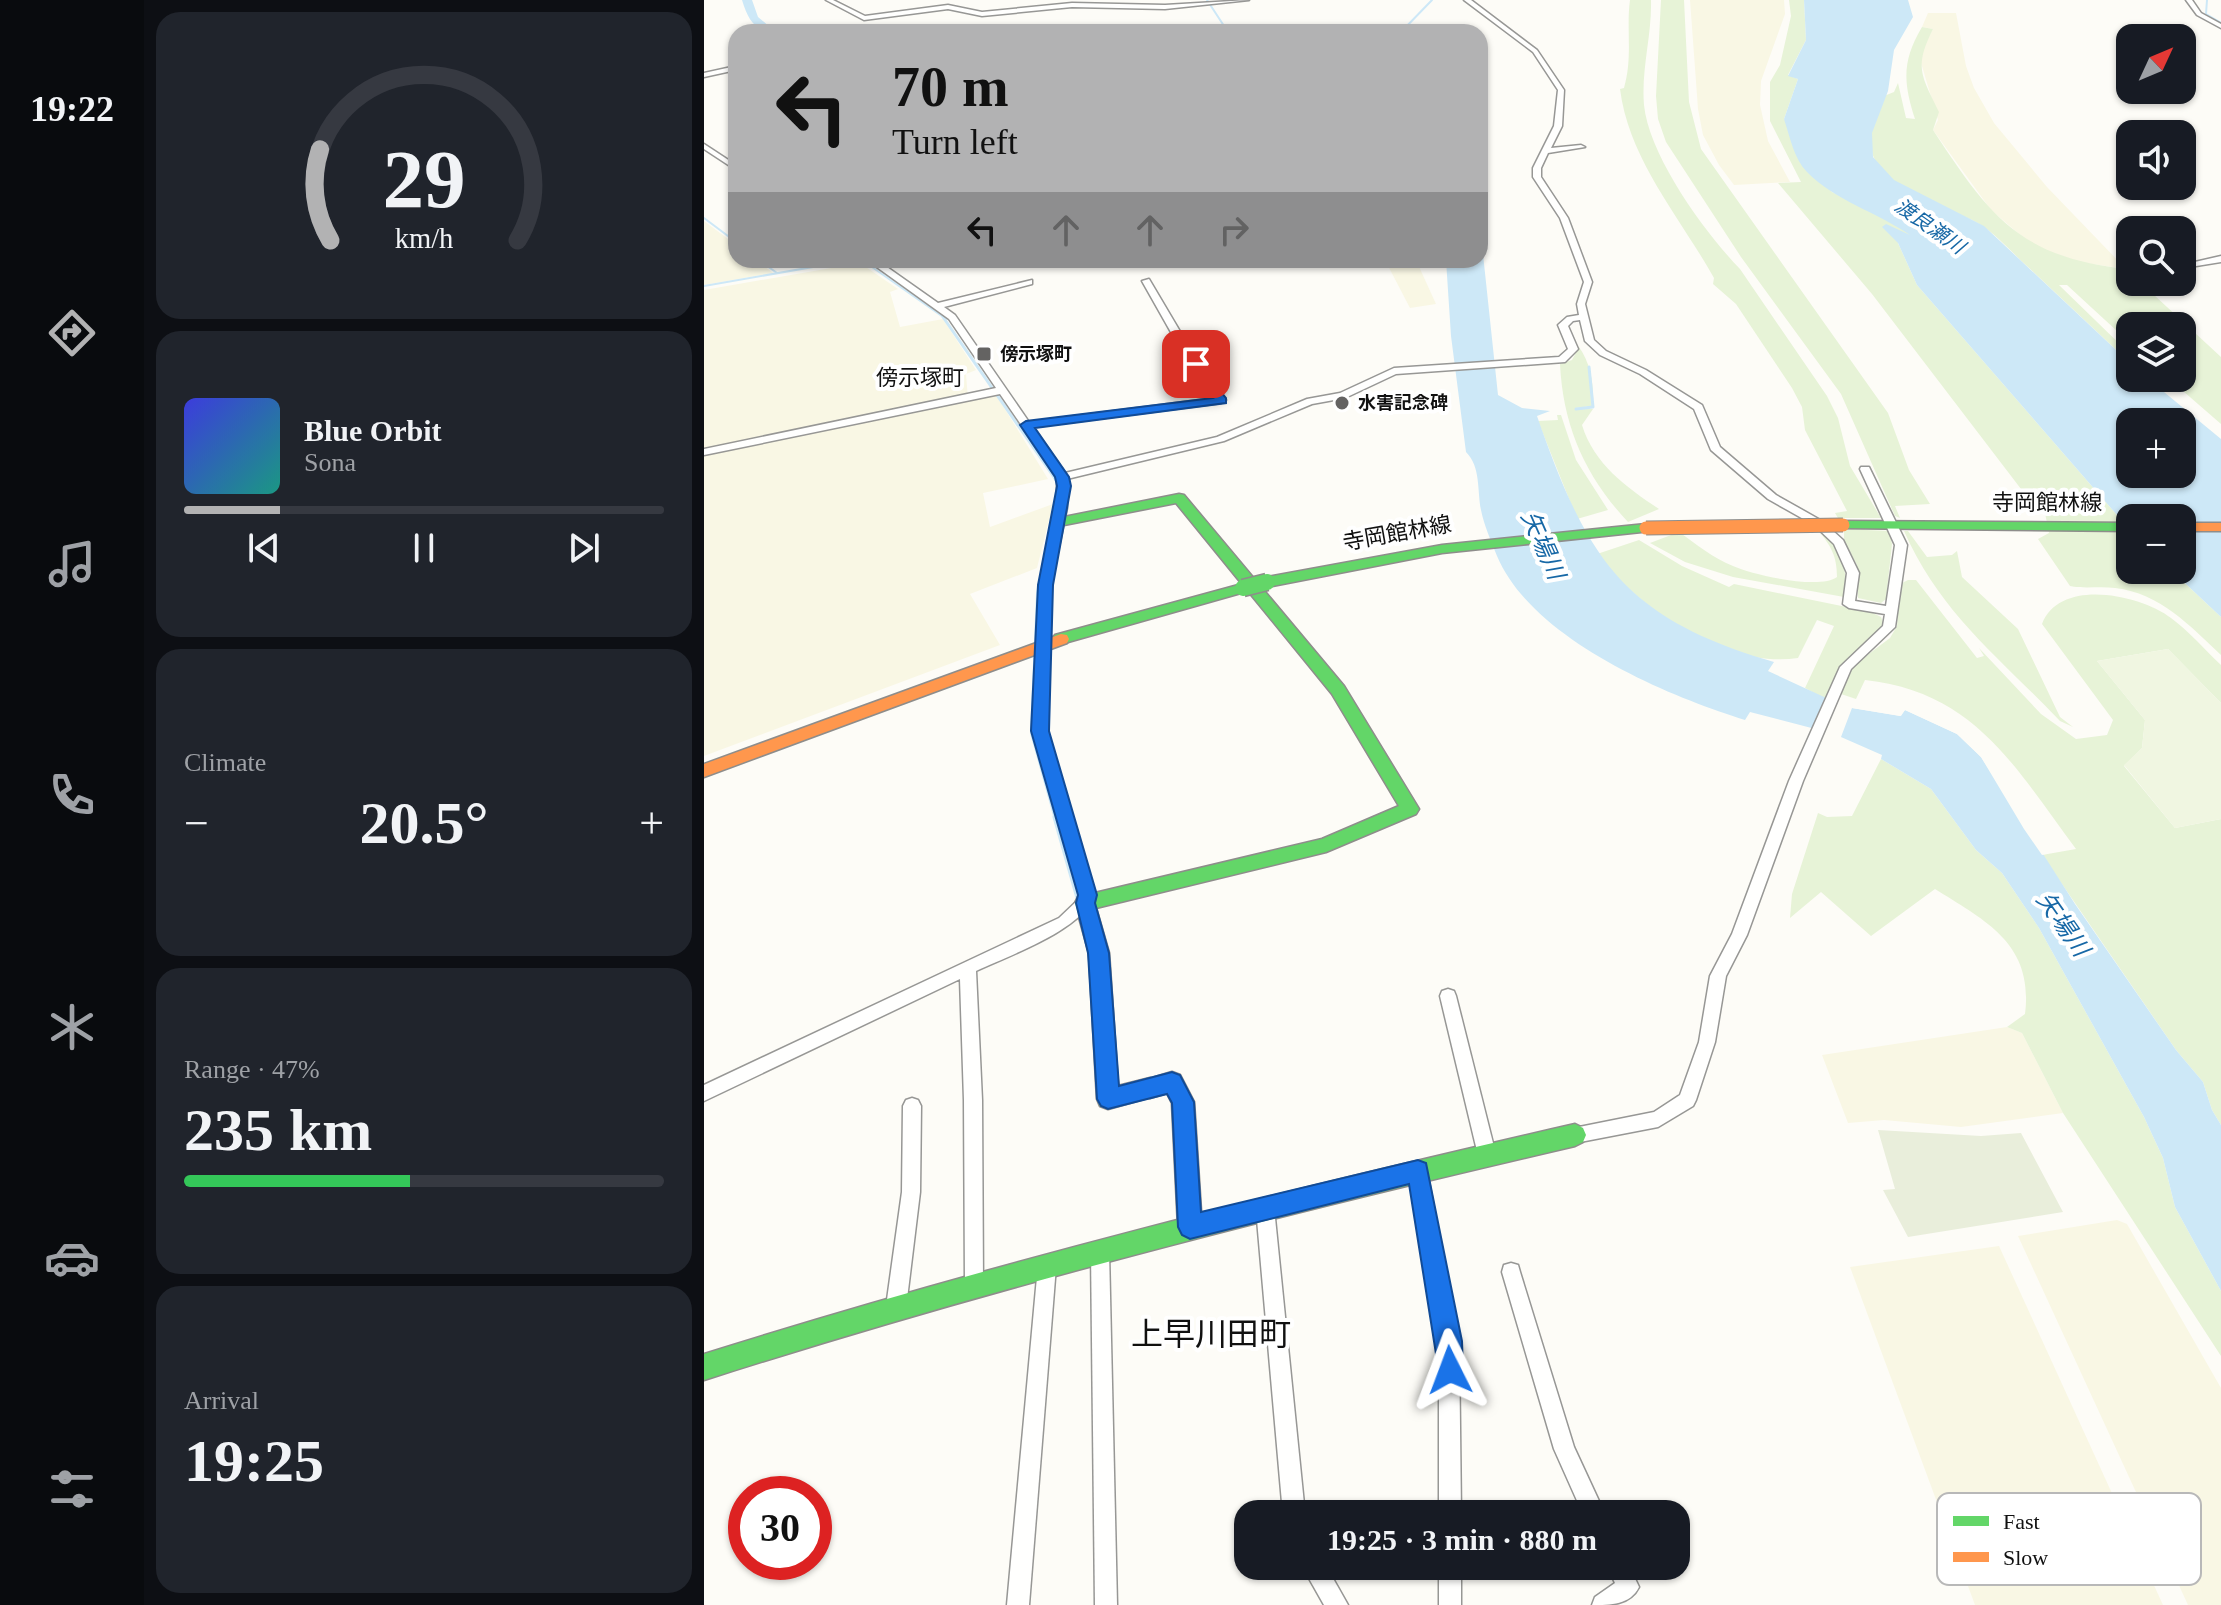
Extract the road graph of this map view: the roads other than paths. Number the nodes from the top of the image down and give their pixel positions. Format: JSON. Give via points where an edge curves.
{"nodes":[{"id":1,"x":829,"y":0,"type":"edge"},
{"id":2,"x":1246,"y":0,"type":"edge"},
{"id":3,"x":1467,"y":0,"type":"edge"},
{"id":4,"x":2189,"y":0,"type":"edge"},
{"id":5,"x":952,"y":3,"type":"edge"},
{"id":6,"x":2221,"y":26,"type":"edge"},
{"id":7,"x":728,"y":70,"type":"edge"},
{"id":8,"x":704,"y":75,"type":"edge"},
{"id":9,"x":1553,"y":138,"type":"junction"},
{"id":10,"x":704,"y":146,"type":"edge"},
{"id":11,"x":1545,"y":151,"type":"junction"},
{"id":12,"x":728,"y":162,"type":"edge"},
{"id":13,"x":2221,"y":259,"type":"edge"},
{"id":14,"x":2196,"y":263,"type":"edge"},
{"id":15,"x":883,"y":268,"type":"edge"},
{"id":16,"x":1146,"y":281,"type":"dead end"},
{"id":17,"x":1029,"y":282,"type":"dead end"},
{"id":18,"x":938,"y":306,"type":"junction"},
{"id":19,"x":1583,"y":317,"type":"junction"},
{"id":20,"x":1003,"y":390,"type":"junction"},
{"id":21,"x":1026,"y":425,"type":"junction"},
{"id":22,"x":704,"y":452,"type":"edge"},
{"id":23,"x":1865,"y":469,"type":"dead end"},
{"id":24,"x":1062,"y":477,"type":"junction"},
{"id":25,"x":1059,"y":522,"type":"junction"},
{"id":26,"x":1896,"y":525,"type":"junction"},
{"id":27,"x":2116,"y":527,"type":"edge"},
{"id":28,"x":2196,"y":527,"type":"edge"},
{"id":29,"x":2221,"y":527,"type":"edge"},
{"id":30,"x":1890,"y":611,"type":"junction"},
{"id":31,"x":1043,"y":644,"type":"junction"},
{"id":32,"x":704,"y":771,"type":"edge"},
{"id":33,"x":1085,"y":903,"type":"junction"},
{"id":34,"x":968,"y":968,"type":"junction"},
{"id":35,"x":1448,"y":996,"type":"dead end"},
{"id":36,"x":704,"y":1093,"type":"edge"},
{"id":37,"x":912,"y":1106,"type":"dead end"},
{"id":38,"x":1575,"y":1135,"type":"joint"},
{"id":39,"x":1487,"y":1155,"type":"junction"},
{"id":40,"x":1418,"y":1171,"type":"junction"},
{"id":41,"x":1265,"y":1208,"type":"junction"},
{"id":42,"x":1190,"y":1227,"type":"junction"},
{"id":43,"x":1100,"y":1251,"type":"junction"},
{"id":44,"x":1047,"y":1266,"type":"junction"},
{"id":45,"x":1511,"y":1272,"type":"dead end"},
{"id":46,"x":974,"y":1286,"type":"junction"},
{"id":47,"x":896,"y":1307,"type":"junction"},
{"id":48,"x":704,"y":1367,"type":"edge"},
{"id":49,"x":1293,"y":1500,"type":"edge"},
{"id":50,"x":1450,"y":1500,"type":"edge"},
{"id":51,"x":1588,"y":1500,"type":"edge"},
{"id":52,"x":1322,"y":1580,"type":"edge"},
{"id":53,"x":1448,"y":1580,"type":"edge"},
{"id":54,"x":1625,"y":1580,"type":"edge"},
{"id":55,"x":1445,"y":1601,"type":"edge"},
{"id":56,"x":1018,"y":1605,"type":"edge"},
{"id":57,"x":1106,"y":1605,"type":"edge"},
{"id":58,"x":1337,"y":1605,"type":"edge"},
{"id":59,"x":1603,"y":1605,"type":"edge"}],
"edges":[{"from":1,"to":5,"type":"street","via":[[864,18]]},
{"from":2,"to":5,"type":"street","via":[[1165,7],[1072,5],[982,14]]},
{"from":3,"to":9,"type":"street","via":[[1530,46],[1557,83],[1562,96]]},
{"from":4,"to":6,"type":"street","via":[[2199,14]]},
{"from":7,"to":8,"type":"street"},
{"from":9,"to":11,"type":"street"},
{"from":9,"to":11,"type":"street","via":[[1581,147]]},
{"from":10,"to":12,"type":"street"},
{"from":11,"to":19,"type":"street","via":[[1537,177],[1564,218],[1588,282]]},
{"from":13,"to":14,"type":"street"},
{"from":15,"to":18,"type":"street"},
{"from":16,"to":21,"type":"street","via":[[1221,400]]},
{"from":17,"to":18,"type":"street"},
{"from":18,"to":20,"type":"street","via":[[952,317]]},
{"from":19,"to":24,"type":"street","via":[[1563,325],[1572,353],[1548,363],[1400,370],[1220,439]]},
{"from":19,"to":30,"type":"street","via":[[1598,350],[1698,407],[1715,448],[1772,497],[1818,523],[1839,542],[1853,573],[1849,604]]},
{"from":20,"to":21,"type":"street"},
{"from":20,"to":22,"type":"street"},
{"from":21,"to":24,"type":"street"},
{"from":23,"to":26,"type":"street"},
{"from":24,"to":25,"type":"street"},
{"from":25,"to":31,"type":"street","via":[[1045,585]]},
{"from":25,"to":33,"type":"street","via":[[1179,498],[1338,690],[1410,809],[1326,845]]},
{"from":26,"to":27,"type":"street","name":"寺岡館林線"},
{"from":26,"to":30,"type":"street","via":[[1900,564]]},
{"from":26,"to":31,"type":"street","name":"寺岡館林線","bridge":true,"via":[[1646,528],[1442,549],[1267,582]]},
{"from":28,"to":29,"type":"street"},
{"from":30,"to":38,"type":"street","via":[[1889,627],[1846,667],[1796,781],[1739,935],[1718,976],[1707,1042],[1687,1100],[1658,1119]]},
{"from":31,"to":32,"type":"street","name":"寺岡館林線"},
{"from":31,"to":33,"type":"street","via":[[1040,731],[1088,895]]},
{"from":33,"to":34,"type":"street","via":[[1064,922]]},
{"from":33,"to":42,"type":"street","via":[[1099,953],[1108,1099],[1172,1082],[1183,1102]]},
{"from":34,"to":36,"type":"street"},
{"from":34,"to":46,"type":"street"},
{"from":35,"to":39,"type":"street"},
{"from":37,"to":47,"type":"street","via":[[911,1192]]},
{"from":38,"to":39,"type":"street"},
{"from":39,"to":40,"type":"street"},
{"from":40,"to":41,"type":"street"},
{"from":40,"to":50,"type":"street","via":[[1449,1341]]},
{"from":41,"to":42,"type":"street"},
{"from":41,"to":49,"type":"street"},
{"from":42,"to":43,"type":"street"},
{"from":43,"to":44,"type":"street"},
{"from":43,"to":57,"type":"street"},
{"from":44,"to":46,"type":"street"},
{"from":44,"to":56,"type":"street"},
{"from":45,"to":51,"type":"street","via":[[1564,1449]]},
{"from":46,"to":47,"type":"street"},
{"from":47,"to":48,"type":"street"},
{"from":52,"to":58,"type":"street"},
{"from":53,"to":55,"type":"street"},
{"from":54,"to":59,"type":"street","via":[[1628,1587]]}]}
